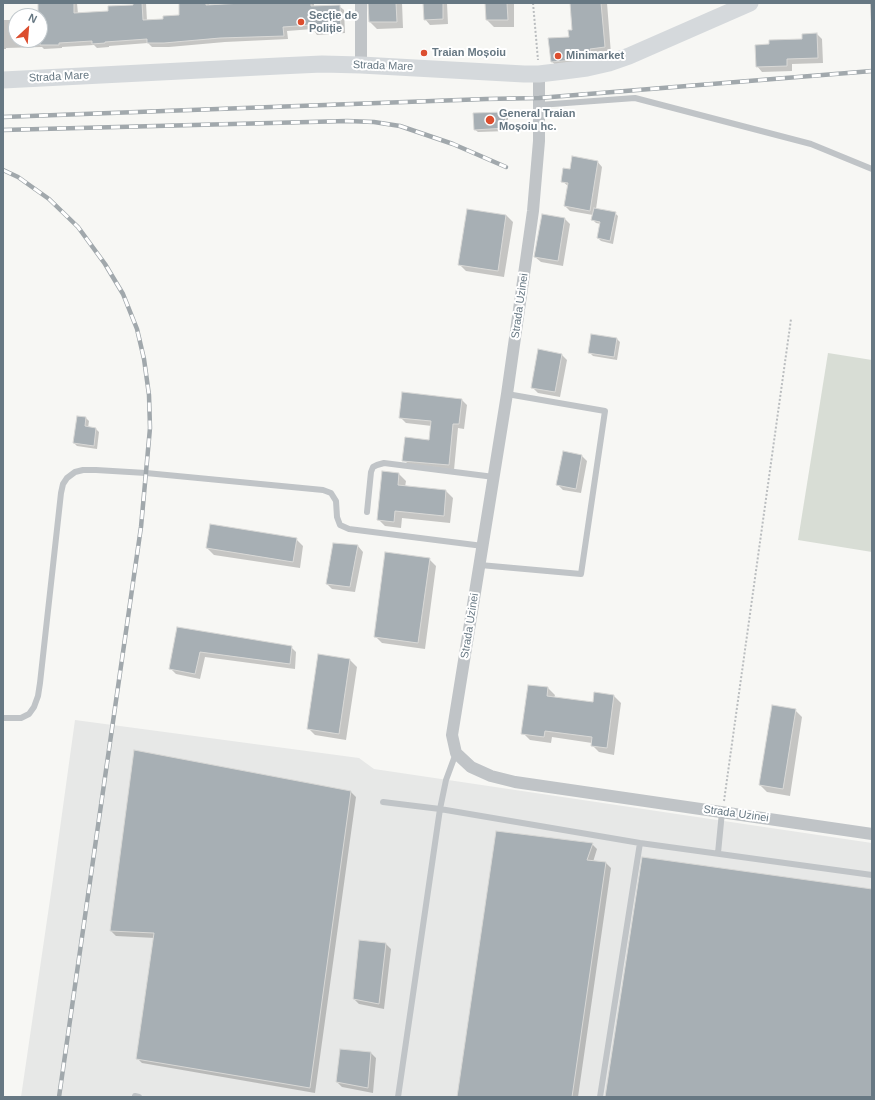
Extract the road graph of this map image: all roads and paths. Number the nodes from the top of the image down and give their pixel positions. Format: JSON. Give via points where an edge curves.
{"nodes":[{"id":1,"x":361,"y":3,"type":"edge"},
{"id":2,"x":533,"y":3,"type":"edge"},
{"id":3,"x":750,"y":3,"type":"edge"},
{"id":4,"x":361,"y":65,"type":"junction"},
{"id":5,"x":538,"y":74,"type":"junction"},
{"id":6,"x":3,"y":80,"type":"edge"},
{"id":7,"x":539,"y":105,"type":"junction"},
{"id":8,"x":872,"y":169,"type":"edge"},
{"id":9,"x":791,"y":319,"type":"dead end"},
{"id":10,"x":507,"y":394,"type":"junction"},
{"id":11,"x":494,"y":477,"type":"junction"},
{"id":12,"x":367,"y":512,"type":"dead end"},
{"id":13,"x":483,"y":546,"type":"junction"},
{"id":14,"x":480,"y":565,"type":"junction"},
{"id":15,"x":3,"y":718,"type":"edge"},
{"id":16,"x":456,"y":754,"type":"junction"},
{"id":17,"x":383,"y":802,"type":"dead end"},
{"id":18,"x":440,"y":809,"type":"junction"},
{"id":19,"x":722,"y":812,"type":"junction"},
{"id":20,"x":872,"y":834,"type":"edge"},
{"id":21,"x":640,"y":843,"type":"junction"},
{"id":22,"x":718,"y":853,"type":"junction"},
{"id":23,"x":872,"y":875,"type":"edge"},
{"id":24,"x":135,"y":1096,"type":"edge"},
{"id":25,"x":138,"y":1097,"type":"edge"},
{"id":26,"x":398,"y":1097,"type":"edge"},
{"id":27,"x":600,"y":1097,"type":"edge"}],
"edges":[{"from":1,"to":4,"type":"street"},
{"from":2,"to":5,"type":"path"},
{"from":3,"to":5,"type":"main road","name":"Strada Mare","via":[[609,63]]},
{"from":4,"to":5,"type":"main road","name":"Strada Mare"},
{"from":4,"to":6,"type":"main road","name":"Strada Mare","via":[[322,64]]},
{"from":5,"to":7,"type":"street","name":"Strada Uzinei"},
{"from":7,"to":8,"type":"lane","via":[[635,98],[811,144]]},
{"from":7,"to":10,"type":"street","name":"Strada Uzinei","via":[[539,141],[533,212]]},
{"from":9,"to":19,"type":"path"},
{"from":10,"to":11,"type":"street","name":"Strada Uzinei"},
{"from":10,"to":14,"type":"lane","via":[[605,411],[581,574]]},
{"from":11,"to":12,"type":"lane","via":[[384,463],[373,467],[371,472]]},
{"from":11,"to":13,"type":"street","name":"Strada Uzinei"},
{"from":13,"to":14,"type":"street","name":"Strada Uzinei"},
{"from":13,"to":15,"type":"lane","via":[[349,529],[340,525],[336,501],[331,493],[323,490],[146,472],[75,472],[67,478],[61,493],[38,696],[29,714],[21,718]]},
{"from":14,"to":16,"type":"street","name":"Strada Uzinei","via":[[452,735]]},
{"from":16,"to":18,"type":"lane","via":[[446,780]]},
{"from":16,"to":19,"type":"street","name":"Strada Uzinei","via":[[471,767],[491,776],[515,782]]},
{"from":17,"to":18,"type":"lane"},
{"from":18,"to":21,"type":"lane"},
{"from":18,"to":26,"type":"lane"},
{"from":19,"to":20,"type":"street","name":"Strada Uzinei"},
{"from":19,"to":22,"type":"lane"},
{"from":21,"to":22,"type":"lane"},
{"from":21,"to":27,"type":"lane"},
{"from":22,"to":23,"type":"lane"},
{"from":24,"to":25,"type":"lane"}]}
